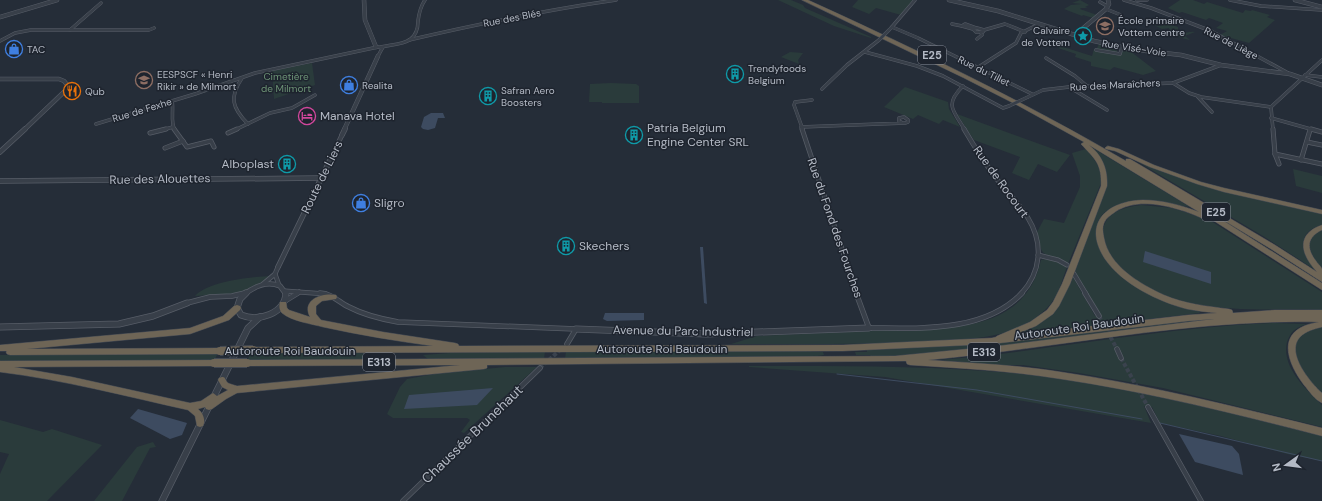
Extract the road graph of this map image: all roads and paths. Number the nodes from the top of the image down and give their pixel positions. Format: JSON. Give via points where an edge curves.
{"nodes":[{"id":1,"x":56,"y":0,"type":"edge"},
{"id":2,"x":364,"y":0,"type":"edge"},
{"id":3,"x":425,"y":0,"type":"edge"},
{"id":4,"x":616,"y":0,"type":"edge"},
{"id":5,"x":804,"y":0,"type":"edge"},
{"id":6,"x":812,"y":0,"type":"edge"},
{"id":7,"x":915,"y":0,"type":"edge"},
{"id":8,"x":949,"y":0,"type":"edge"},
{"id":9,"x":1108,"y":0,"type":"edge"},
{"id":10,"x":1124,"y":0,"type":"edge"},
{"id":11,"x":1137,"y":0,"type":"edge"},
{"id":12,"x":1147,"y":0,"type":"edge"},
{"id":13,"x":1230,"y":0,"type":"edge"},
{"id":14,"x":1294,"y":0,"type":"edge"},
{"id":15,"x":1100,"y":2,"type":"dead end"},
{"id":16,"x":101,"y":4,"type":"dead end"},
{"id":17,"x":1106,"y":9,"type":"junction"},
{"id":18,"x":1322,"y":9,"type":"edge"},
{"id":19,"x":1121,"y":15,"type":"dead end"},
{"id":20,"x":0,"y":17,"type":"edge"},
{"id":21,"x":952,"y":24,"type":"dead end"},
{"id":22,"x":1039,"y":24,"type":"junction"},
{"id":23,"x":154,"y":28,"type":"dead end"},
{"id":24,"x":891,"y":28,"type":"junction"},
{"id":25,"x":975,"y":29,"type":"junction"},
{"id":26,"x":70,"y":30,"type":"junction"},
{"id":27,"x":984,"y":30,"type":"junction"},
{"id":28,"x":1024,"y":32,"type":"junction"},
{"id":29,"x":981,"y":33,"type":"junction"},
{"id":30,"x":1075,"y":35,"type":"junction"},
{"id":31,"x":977,"y":39,"type":"dead end"},
{"id":32,"x":409,"y":40,"type":"junction"},
{"id":33,"x":0,"y":41,"type":"edge"},
{"id":34,"x":1122,"y":47,"type":"junction"},
{"id":35,"x":377,"y":50,"type":"junction"},
{"id":36,"x":1096,"y":50,"type":"dead end"},
{"id":37,"x":865,"y":52,"type":"junction"},
{"id":38,"x":378,"y":56,"type":"joint"},
{"id":39,"x":1046,"y":58,"type":"dead end"},
{"id":40,"x":1322,"y":60,"type":"edge"},
{"id":41,"x":1221,"y":65,"type":"junction"},
{"id":42,"x":977,"y":68,"type":"junction"},
{"id":43,"x":1290,"y":74,"type":"junction"},
{"id":44,"x":1304,"y":76,"type":"junction"},
{"id":45,"x":243,"y":77,"type":"junction"},
{"id":46,"x":1322,"y":77,"type":"edge"},
{"id":47,"x":0,"y":79,"type":"edge"},
{"id":48,"x":1173,"y":83,"type":"junction"},
{"id":49,"x":1322,"y":85,"type":"edge"},
{"id":50,"x":963,"y":86,"type":"junction"},
{"id":51,"x":1087,"y":86,"type":"junction"},
{"id":52,"x":1069,"y":87,"type":"junction"},
{"id":53,"x":822,"y":89,"type":"dead end"},
{"id":54,"x":1032,"y":94,"type":"junction"},
{"id":55,"x":315,"y":95,"type":"dead end"},
{"id":56,"x":1198,"y":97,"type":"junction"},
{"id":57,"x":812,"y":100,"type":"dead end"},
{"id":58,"x":172,"y":101,"type":"junction"},
{"id":59,"x":1271,"y":107,"type":"junction"},
{"id":60,"x":1108,"y":110,"type":"dead end"},
{"id":61,"x":1212,"y":112,"type":"dead end"},
{"id":62,"x":1271,"y":118,"type":"junction"},
{"id":63,"x":903,"y":123,"type":"dead end"},
{"id":64,"x":96,"y":124,"type":"dead end"},
{"id":65,"x":248,"y":124,"type":"junction"},
{"id":66,"x":172,"y":126,"type":"junction"},
{"id":67,"x":801,"y":127,"type":"junction"},
{"id":68,"x":1310,"y":130,"type":"junction"},
{"id":69,"x":1322,"y":132,"type":"edge"},
{"id":70,"x":150,"y":133,"type":"dead end"},
{"id":71,"x":228,"y":133,"type":"dead end"},
{"id":72,"x":1072,"y":133,"type":"junction"},
{"id":73,"x":342,"y":135,"type":"joint"},
{"id":74,"x":184,"y":141,"type":"junction"},
{"id":75,"x":1307,"y":142,"type":"junction"},
{"id":76,"x":1322,"y":145,"type":"edge"},
{"id":77,"x":214,"y":147,"type":"dead end"},
{"id":78,"x":165,"y":148,"type":"dead end"},
{"id":79,"x":1108,"y":148,"type":"junction"},
{"id":80,"x":0,"y":152,"type":"edge"},
{"id":81,"x":1275,"y":154,"type":"junction"},
{"id":82,"x":331,"y":158,"type":"joint"},
{"id":83,"x":1302,"y":160,"type":"junction"},
{"id":84,"x":1279,"y":164,"type":"dead end"},
{"id":85,"x":1322,"y":164,"type":"edge"},
{"id":86,"x":321,"y":178,"type":"junction"},
{"id":87,"x":0,"y":181,"type":"edge"},
{"id":88,"x":1322,"y":212,"type":"edge"},
{"id":89,"x":1322,"y":227,"type":"edge"},
{"id":90,"x":1235,"y":231,"type":"junction"},
{"id":91,"x":1038,"y":255,"type":"junction"},
{"id":92,"x":1067,"y":265,"type":"dead end"},
{"id":93,"x":278,"y":267,"type":"joint"},
{"id":94,"x":1322,"y":273,"type":"edge"},
{"id":95,"x":274,"y":274,"type":"junction"},
{"id":96,"x":1074,"y":274,"type":"dead end"},
{"id":97,"x":1322,"y":279,"type":"edge"},
{"id":98,"x":263,"y":284,"type":"junction"},
{"id":99,"x":279,"y":285,"type":"junction"},
{"id":100,"x":1322,"y":287,"type":"edge"},
{"id":101,"x":285,"y":291,"type":"junction"},
{"id":102,"x":300,"y":292,"type":"junction"},
{"id":103,"x":246,"y":293,"type":"junction"},
{"id":104,"x":230,"y":296,"type":"junction"},
{"id":105,"x":333,"y":297,"type":"junction"},
{"id":106,"x":284,"y":302,"type":"junction"},
{"id":107,"x":187,"y":303,"type":"joint"},
{"id":108,"x":238,"y":305,"type":"junction"},
{"id":109,"x":1245,"y":314,"type":"junction"},
{"id":110,"x":1322,"y":314,"type":"edge"},
{"id":111,"x":1099,"y":316,"type":"tunnel mouth"},
{"id":112,"x":244,"y":317,"type":"junction"},
{"id":113,"x":260,"y":317,"type":"junction"},
{"id":114,"x":1322,"y":320,"type":"edge"},
{"id":115,"x":320,"y":323,"type":"junction"},
{"id":116,"x":1322,"y":324,"type":"edge"},
{"id":117,"x":0,"y":328,"type":"edge"},
{"id":118,"x":248,"y":328,"type":"junction"},
{"id":119,"x":869,"y":328,"type":"junction"},
{"id":120,"x":576,"y":329,"type":"junction"},
{"id":121,"x":992,"y":341,"type":"junction"},
{"id":122,"x":567,"y":344,"type":"dead end"},
{"id":123,"x":0,"y":348,"type":"edge"},
{"id":124,"x":1117,"y":349,"type":"tunnel mouth"},
{"id":125,"x":471,"y":350,"type":"junction"},
{"id":126,"x":0,"y":352,"type":"edge"},
{"id":127,"x":1121,"y":358,"type":"tunnel mouth"},
{"id":128,"x":895,"y":359,"type":"junction"},
{"id":129,"x":512,"y":362,"type":"junction"},
{"id":130,"x":0,"y":364,"type":"edge"},
{"id":131,"x":540,"y":368,"type":"tunnel mouth"},
{"id":132,"x":0,"y":370,"type":"edge"},
{"id":133,"x":222,"y":380,"type":"junction"},
{"id":134,"x":236,"y":390,"type":"junction"},
{"id":135,"x":214,"y":396,"type":"junction"},
{"id":136,"x":1322,"y":400,"type":"edge"},
{"id":137,"x":209,"y":406,"type":"junction"},
{"id":138,"x":190,"y":407,"type":"junction"},
{"id":139,"x":1148,"y":407,"type":"tunnel mouth"},
{"id":140,"x":200,"y":423,"type":"junction"},
{"id":141,"x":1322,"y":432,"type":"edge"},
{"id":142,"x":162,"y":501,"type":"edge"},
{"id":143,"x":403,"y":501,"type":"edge"},
{"id":144,"x":1201,"y":501,"type":"edge"}],
"edges":[{"from":1,"to":20,"type":"street"},
{"from":2,"to":35,"type":"street","via":[[365,20]]},
{"from":3,"to":32,"type":"street","via":[[418,9],[417,32]]},
{"from":4,"to":32,"type":"street","name":"Rue des Blés","via":[[567,7]]},
{"from":5,"to":72,"type":"highway","number":"E25","via":[[964,75]]},
{"from":6,"to":79,"type":"highway","number":"E25","via":[[968,73]]},
{"from":7,"to":24,"type":"street"},
{"from":8,"to":22,"type":"street","name":"Rue Visé-Voie"},
{"from":9,"to":17,"type":"street"},
{"from":10,"to":43,"type":"street","name":"Rue de Liège","via":[[1210,31]]},
{"from":11,"to":12,"type":"street"},
{"from":13,"to":18,"type":"street","via":[[1265,6]]},
{"from":14,"to":18,"type":"street"},
{"from":15,"to":17,"type":"street"},
{"from":16,"to":26,"type":"street"},
{"from":17,"to":19,"type":"street"},
{"from":17,"to":30,"type":"street"},
{"from":21,"to":25,"type":"street"},
{"from":22,"to":28,"type":"street"},
{"from":22,"to":30,"type":"street","name":"Rue Visé-Voie"},
{"from":23,"to":26,"type":"street"},
{"from":24,"to":37,"type":"street","bridge":true},
{"from":24,"to":42,"type":"street","name":"Rue du Tillet","via":[[918,38]]},
{"from":25,"to":27,"type":"street"},
{"from":25,"to":29,"type":"street"},
{"from":26,"to":33,"type":"street","via":[[22,32]]},
{"from":27,"to":28,"type":"street","via":[[1003,24]]},
{"from":27,"to":29,"type":"street"},
{"from":28,"to":42,"type":"street","via":[[1013,45]]},
{"from":29,"to":31,"type":"street"},
{"from":30,"to":34,"type":"street","name":"Rue Visé-Voie"},
{"from":32,"to":35,"type":"street","name":"Rue des Blés"},
{"from":34,"to":36,"type":"street","via":[[1120,54]]},
{"from":34,"to":41,"type":"street","name":"Rue Visé-Voie","via":[[1174,54]]},
{"from":35,"to":38,"type":"street","name":"Route de Liers"},
{"from":35,"to":45,"type":"street","name":"Rue de Fexhe","via":[[266,70]]},
{"from":37,"to":50,"type":"street","via":[[916,66]]},
{"from":37,"to":53,"type":"street"},
{"from":38,"to":73,"type":"street","name":"Route de Liers"},
{"from":39,"to":51,"type":"street"},
{"from":40,"to":44,"type":"street"},
{"from":41,"to":43,"type":"street","name":"Rue Visé-Voie"},
{"from":41,"to":48,"type":"street","name":"Rue des Maraîchers"},
{"from":42,"to":54,"type":"street","name":"Rue du Tillet"},
{"from":43,"to":44,"type":"street","name":"Rue Visé-Voie"},
{"from":44,"to":46,"type":"street"},
{"from":44,"to":49,"type":"street","name":"Rue Visé-Voie"},
{"from":44,"to":59,"type":"street"},
{"from":45,"to":58,"type":"street","name":"Rue de Fexhe"},
{"from":45,"to":65,"type":"street","via":[[238,84],[234,100],[235,109]]},
{"from":47,"to":80,"type":"street","via":[[59,79],[68,86]]},
{"from":48,"to":51,"type":"street","name":"Rue des Maraîchers"},
{"from":48,"to":56,"type":"street"},
{"from":50,"to":54,"type":"street","name":"Rue des Maraîchers","bridge":true,"via":[[1003,108]]},
{"from":50,"to":91,"type":"street","name":"Rue de Rocourt","via":[[952,98],[950,105],[995,178],[1028,219],[1034,233]]},
{"from":51,"to":52,"type":"street","name":"Rue des Maraîchers"},
{"from":52,"to":54,"type":"street","name":"Rue des Maraîchers"},
{"from":52,"to":60,"type":"street"},
{"from":55,"to":65,"type":"street","via":[[292,108],[274,112]]},
{"from":56,"to":59,"type":"street"},
{"from":56,"to":61,"type":"street"},
{"from":57,"to":67,"type":"street","name":"Rue du Fond des Fourches","via":[[795,102]]},
{"from":58,"to":64,"type":"street","name":"Rue de Fexhe"},
{"from":58,"to":66,"type":"street"},
{"from":59,"to":62,"type":"street"},
{"from":62,"to":68,"type":"street"},
{"from":62,"to":81,"type":"street"},
{"from":63,"to":67,"type":"street"},
{"from":65,"to":71,"type":"street"},
{"from":66,"to":70,"type":"street"},
{"from":66,"to":74,"type":"street"},
{"from":67,"to":119,"type":"street","name":"Rue du Fond des Fourches"},
{"from":68,"to":69,"type":"street"},
{"from":68,"to":75,"type":"street"},
{"from":72,"to":90,"type":"highway","number":"E25"},
{"from":72,"to":121,"type":"highway","via":[[1094,154],[1104,169],[1104,186],[1096,207],[1062,293],[1050,312],[1021,330]]},
{"from":73,"to":82,"type":"street","name":"Route de Liers"},
{"from":74,"to":77,"type":"street","via":[[187,147],[211,142]]},
{"from":74,"to":78,"type":"street"},
{"from":75,"to":76,"type":"street"},
{"from":75,"to":83,"type":"street"},
{"from":79,"to":88,"type":"highway","via":[[1200,183]]},
{"from":79,"to":97,"type":"highway","number":"E25"},
{"from":81,"to":83,"type":"street"},
{"from":81,"to":84,"type":"street"},
{"from":82,"to":86,"type":"street","name":"Route de Liers"},
{"from":83,"to":85,"type":"street"},
{"from":86,"to":87,"type":"street","name":"Rue des Alouettes"},
{"from":86,"to":93,"type":"street","name":"Route de Liers"},
{"from":89,"to":94,"type":"highway","via":[[1309,235],[1305,245],[1312,263]]},
{"from":90,"to":100,"type":"highway","number":"E25"},
{"from":90,"to":109,"type":"highway","via":[[1187,210],[1148,203],[1122,206],[1111,211],[1100,223],[1099,230],[1102,247],[1108,258],[1142,287],[1186,306]]},
{"from":91,"to":92,"type":"street"},
{"from":91,"to":119,"type":"street","name":"Avenue du Parc Industriel","via":[[1034,278],[1026,289],[1017,299],[993,314],[948,325]]},
{"from":93,"to":95,"type":"street","name":"Route de Liers"},
{"from":95,"to":98,"type":"street","name":"Route de Liers"},
{"from":95,"to":99,"type":"street"},
{"from":96,"to":111,"type":"street"},
{"from":98,"to":99,"type":"street"},
{"from":98,"to":103,"type":"street"},
{"from":99,"to":101,"type":"street"},
{"from":101,"to":102,"type":"street","name":"Avenue du Parc Industriel"},
{"from":101,"to":106,"type":"street"},
{"from":102,"to":105,"type":"street","name":"Avenue du Parc Industriel","via":[[322,292]]},
{"from":102,"to":106,"type":"street"},
{"from":103,"to":104,"type":"street"},
{"from":103,"to":108,"type":"street"},
{"from":104,"to":107,"type":"street","via":[[210,297]]},
{"from":104,"to":108,"type":"street"},
{"from":105,"to":115,"type":"highway","via":[[320,298],[312,306],[312,315]]},
{"from":105,"to":120,"type":"street","name":"Avenue du Parc Industriel","via":[[348,307],[373,317],[398,322]]},
{"from":106,"to":113,"type":"street","via":[[274,312]]},
{"from":106,"to":115,"type":"highway","via":[[284,309],[288,313]]},
{"from":107,"to":117,"type":"street","via":[[153,316],[118,324]]},
{"from":108,"to":112,"type":"street","via":[[239,313]]},
{"from":108,"to":123,"type":"highway","via":[[226,318],[190,331]]},
{"from":109,"to":110,"type":"highway","number":"E313"},
{"from":109,"to":121,"type":"highway","number":"E313","via":[[1188,318]]},
{"from":112,"to":113,"type":"street"},
{"from":112,"to":118,"type":"street"},
{"from":113,"to":118,"type":"street"},
{"from":114,"to":128,"type":"highway","name":"Autoroute Roi Baudouin","number":"E313","via":[[1279,319],[1192,324],[986,352]]},
{"from":115,"to":125,"type":"highway","via":[[422,342],[460,346]]},
{"from":116,"to":136,"type":"highway","via":[[1298,332],[1293,338],[1291,352],[1303,379]]},
{"from":118,"to":133,"type":"street"},
{"from":119,"to":120,"type":"street","name":"Avenue du Parc Industriel","via":[[714,334]]},
{"from":120,"to":122,"type":"street"},
{"from":121,"to":125,"type":"highway","name":"Autoroute Roi Baudouin","number":"E313","via":[[843,348]]},
{"from":124,"to":127,"type":"street"},
{"from":125,"to":126,"type":"highway","name":"Autoroute Roi Baudouin","number":"E313","bridge":true},
{"from":128,"to":129,"type":"highway","name":"Autoroute Roi Baudouin","number":"E313"},
{"from":128,"to":141,"type":"highway","via":[[903,362],[1060,375],[1118,384]]},
{"from":129,"to":130,"type":"highway","name":"Autoroute Roi Baudouin","number":"E313","bridge":true},
{"from":129,"to":134,"type":"highway"},
{"from":131,"to":143,"type":"street","name":"Chaussée Brunehaut"},
{"from":132,"to":138,"type":"highway","via":[[45,375]]},
{"from":133,"to":134,"type":"highway","via":[[225,385]]},
{"from":133,"to":135,"type":"street"},
{"from":134,"to":137,"type":"highway"},
{"from":135,"to":137,"type":"street"},
{"from":135,"to":138,"type":"highway","via":[[203,404]]},
{"from":137,"to":140,"type":"street"},
{"from":138,"to":140,"type":"highway","via":[[199,414]]},
{"from":139,"to":144,"type":"street"},
{"from":140,"to":142,"type":"street"}]}
